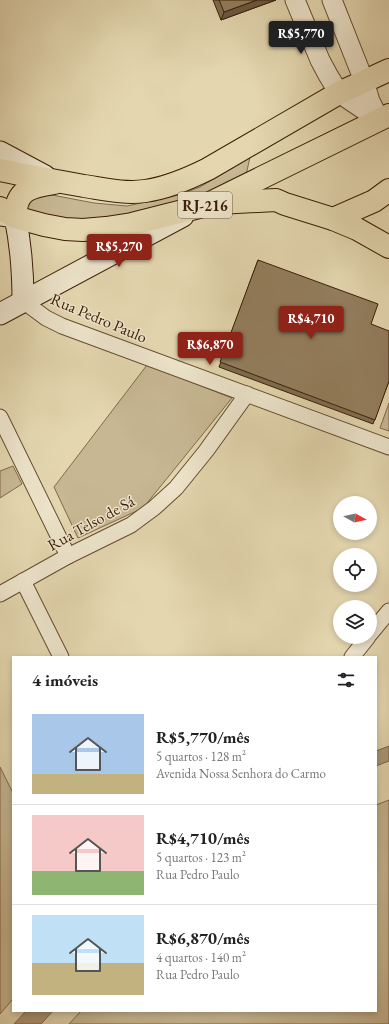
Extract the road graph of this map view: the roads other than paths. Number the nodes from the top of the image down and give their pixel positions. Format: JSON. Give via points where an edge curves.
{"nodes":[{"id":1,"x":295,"y":0,"type":"edge"},
{"id":2,"x":332,"y":0,"type":"edge"},
{"id":3,"x":389,"y":70,"type":"edge"},
{"id":4,"x":364,"y":81,"type":"junction"},
{"id":5,"x":339,"y":93,"type":"junction"},
{"id":6,"x":386,"y":122,"type":"edge"},
{"id":7,"x":0,"y":152,"type":"edge"},
{"id":8,"x":0,"y":170,"type":"edge"},
{"id":9,"x":59,"y":182,"type":"junction"},
{"id":10,"x":389,"y":190,"type":"edge"},
{"id":11,"x":203,"y":205,"type":"junction"},
{"id":12,"x":5,"y":214,"type":"edge"},
{"id":13,"x":333,"y":219,"type":"junction"},
{"id":14,"x":389,"y":247,"type":"edge"},
{"id":15,"x":23,"y":301,"type":"junction"},
{"id":16,"x":0,"y":314,"type":"edge"},
{"id":17,"x":247,"y":394,"type":"junction"},
{"id":18,"x":0,"y":417,"type":"edge"},
{"id":19,"x":389,"y":446,"type":"edge"},
{"id":20,"x":68,"y":556,"type":"junction"},
{"id":21,"x":23,"y":581,"type":"junction"},
{"id":22,"x":0,"y":594,"type":"edge"},
{"id":23,"x":389,"y":611,"type":"edge"},
{"id":24,"x":377,"y":626,"type":"edge"},
{"id":25,"x":362,"y":644,"type":"edge"},
{"id":26,"x":60,"y":656,"type":"edge"},
{"id":27,"x":353,"y":656,"type":"edge"}],
"edges":[{"from":1,"to":5,"type":"street","via":[[323,65]]},
{"from":2,"to":4,"type":"street"},
{"from":3,"to":4,"type":"main road","number":"RJ-216"},
{"from":4,"to":5,"type":"main road","number":"RJ-216"},
{"from":4,"to":6,"type":"street","via":[[370,101]]},
{"from":5,"to":6,"type":"street"},
{"from":5,"to":9,"type":"main road","number":"RJ-216","via":[[208,170],[163,188],[144,192],[124,192]]},
{"from":6,"to":11,"type":"main road","number":"RJ-216"},
{"from":7,"to":9,"type":"main road"},
{"from":8,"to":9,"type":"main road","number":"RJ-216"},
{"from":9,"to":12,"type":"main road","via":[[26,191],[18,200],[16,211]]},
{"from":10,"to":13,"type":"main road"},
{"from":11,"to":12,"type":"main road","number":"RJ-216","via":[[132,224],[83,230],[65,229]]},
{"from":11,"to":13,"type":"main road","via":[[276,200]]},
{"from":11,"to":15,"type":"main road"},
{"from":12,"to":15,"type":"main road","via":[[20,242]]},
{"from":13,"to":14,"type":"main road"},
{"from":15,"to":16,"type":"main road"},
{"from":15,"to":17,"type":"street","name":"Rua Pedro Paulo","via":[[62,326]]},
{"from":17,"to":19,"type":"street","name":"Rua Pedro Paulo"},
{"from":17,"to":20,"type":"street","name":"Rua Telso de Sá","via":[[176,488],[154,508],[131,525]]},
{"from":18,"to":20,"type":"street"},
{"from":20,"to":21,"type":"street","name":"Rua Telso de Sá"},
{"from":21,"to":22,"type":"street","name":"Rua Telso de Sá"},
{"from":21,"to":26,"type":"street"},
{"from":23,"to":24,"type":"street"},
{"from":25,"to":27,"type":"street"}]}
